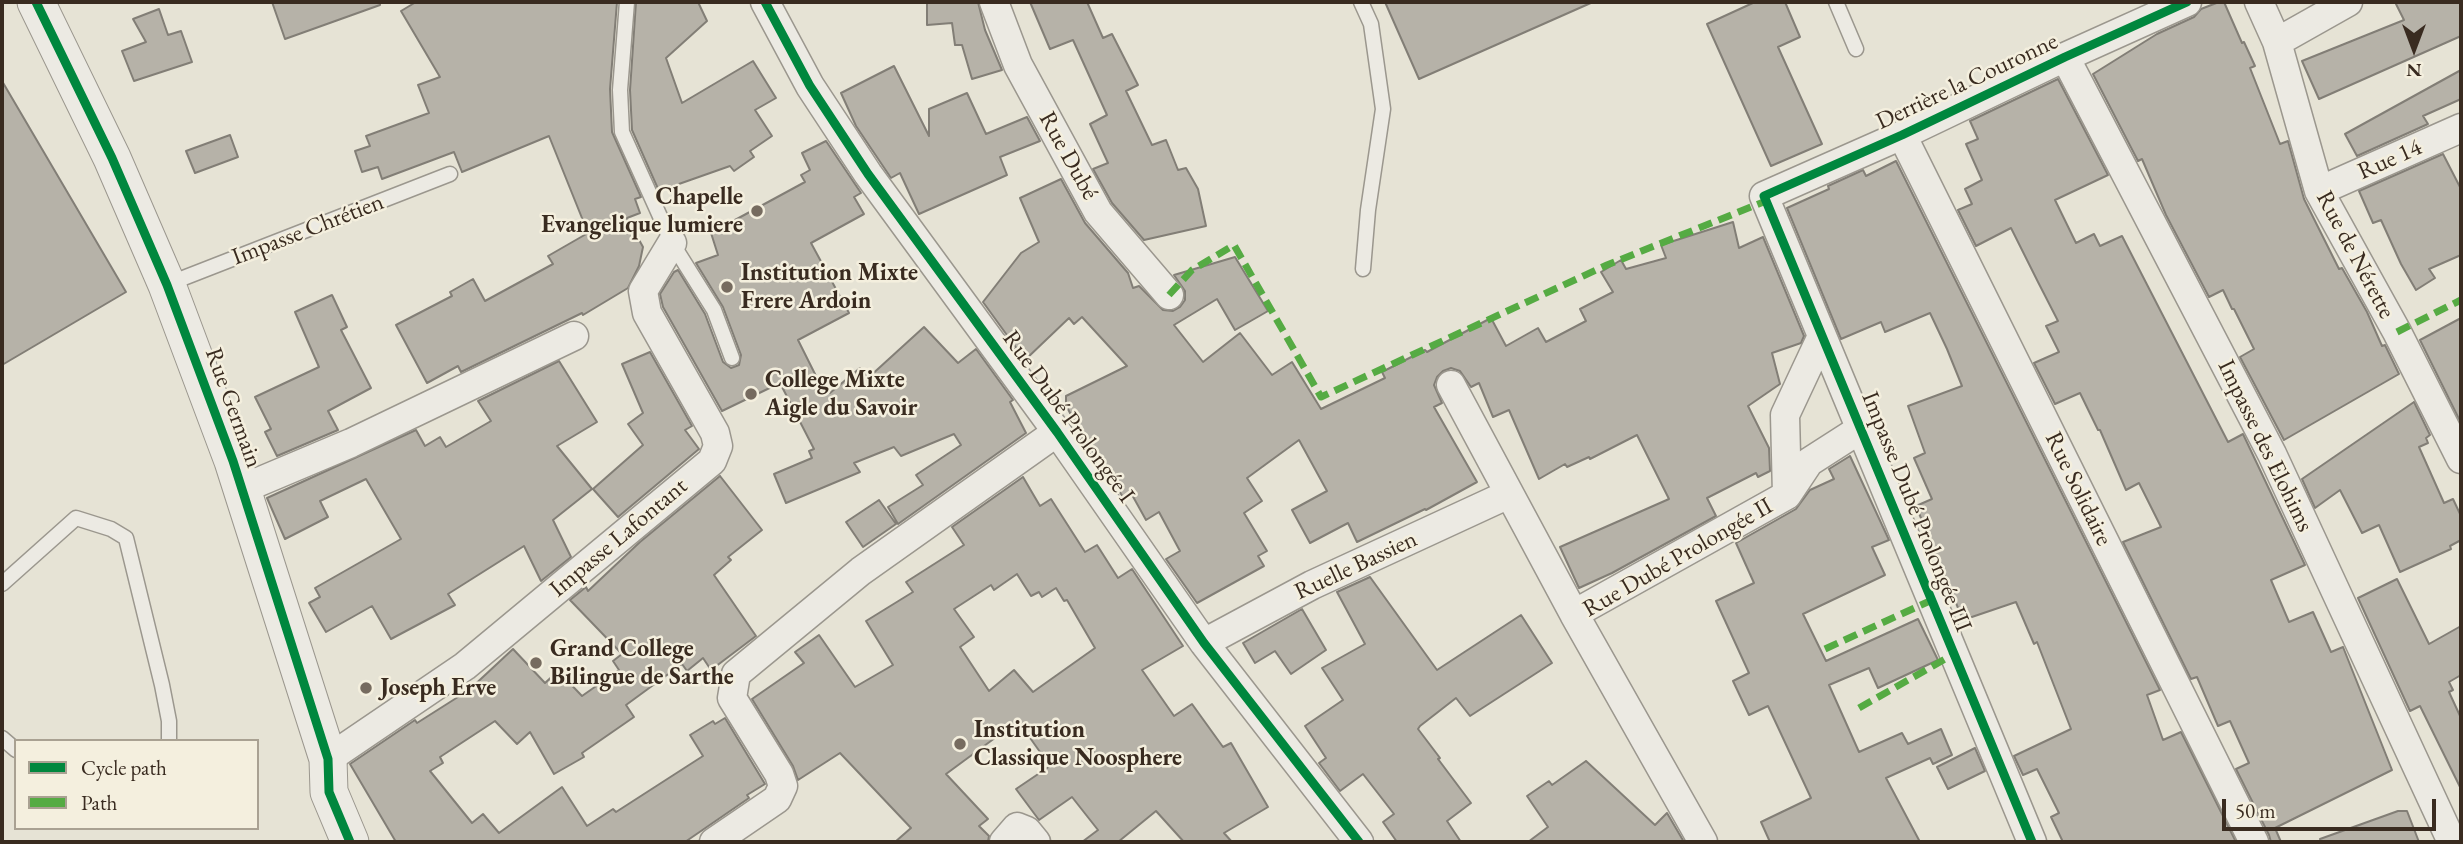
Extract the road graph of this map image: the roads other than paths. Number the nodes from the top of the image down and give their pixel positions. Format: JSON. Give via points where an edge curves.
{"nodes":[{"id":1,"x":36,"y":2,"type":"edge"},
{"id":2,"x":627,"y":2,"type":"edge"},
{"id":3,"x":765,"y":2,"type":"edge"},
{"id":4,"x":994,"y":2,"type":"edge"},
{"id":5,"x":1361,"y":2,"type":"edge"},
{"id":6,"x":1836,"y":2,"type":"edge"},
{"id":7,"x":2187,"y":2,"type":"edge"},
{"id":8,"x":2259,"y":2,"type":"edge"},
{"id":9,"x":2348,"y":2,"type":"edge"},
{"id":10,"x":2277,"y":42,"type":"junction"},
{"id":11,"x":1856,"y":49,"type":"dead end"},
{"id":12,"x":2064,"y":57,"type":"junction"},
{"id":13,"x":2461,"y":128,"type":"edge"},
{"id":14,"x":1902,"y":135,"type":"junction"},
{"id":15,"x":450,"y":174,"type":"dead end"},
{"id":16,"x":2319,"y":191,"type":"junction"},
{"id":17,"x":1764,"y":196,"type":"joint"},
{"id":18,"x":672,"y":243,"type":"junction"},
{"id":19,"x":1363,"y":269,"type":"dead end"},
{"id":20,"x":167,"y":285,"type":"junction"},
{"id":21,"x":1169,"y":295,"type":"dead end"},
{"id":22,"x":574,"y":335,"type":"dead end"},
{"id":23,"x":1822,"y":337,"type":"junction"},
{"id":24,"x":732,"y":358,"type":"dead end"},
{"id":25,"x":1451,"y":385,"type":"dead end"},
{"id":26,"x":1862,"y":428,"type":"junction"},
{"id":27,"x":1057,"y":432,"type":"junction"},
{"id":28,"x":2461,"y":459,"type":"edge"},
{"id":29,"x":242,"y":489,"type":"junction"},
{"id":30,"x":1509,"y":494,"type":"junction"},
{"id":31,"x":1787,"y":495,"type":"junction"},
{"id":32,"x":2,"y":584,"type":"edge"},
{"id":33,"x":1574,"y":614,"type":"junction"},
{"id":34,"x":1204,"y":643,"type":"junction"},
{"id":35,"x":169,"y":739,"type":"edge"},
{"id":36,"x":328,"y":759,"type":"junction"},
{"id":37,"x":350,"y":842,"type":"edge"},
{"id":38,"x":717,"y":842,"type":"edge"},
{"id":39,"x":1004,"y":842,"type":"edge"},
{"id":40,"x":1036,"y":842,"type":"edge"},
{"id":41,"x":1359,"y":842,"type":"edge"},
{"id":42,"x":1703,"y":842,"type":"edge"},
{"id":43,"x":2032,"y":842,"type":"edge"},
{"id":44,"x":2254,"y":842,"type":"edge"},
{"id":45,"x":2452,"y":842,"type":"edge"}],
"edges":[{"from":1,"to":20,"type":"street","name":"Rue Germain"},
{"from":2,"to":18,"type":"lane","via":[[620,90],[622,132]]},
{"from":3,"to":27,"type":"street","name":"Rue Dubé Prolongée I","via":[[810,86],[868,174]]},
{"from":4,"to":21,"type":"street","name":"Rue Dubé","via":[[1018,65],[1098,212]]},
{"from":5,"to":19,"type":"lane","via":[[1371,24],[1383,109]]},
{"from":6,"to":11,"type":"lane"},
{"from":7,"to":12,"type":"street","name":"Derrière la Couronne"},
{"from":8,"to":10,"type":"street","name":"Rue de Nérette"},
{"from":9,"to":10,"type":"street"},
{"from":10,"to":16,"type":"street","name":"Rue de Nérette"},
{"from":12,"to":14,"type":"street","name":"Derrière la Couronne"},
{"from":12,"to":45,"type":"street","name":"Impasse des Elohims","via":[[2272,454]]},
{"from":13,"to":16,"type":"street","name":"Rue 14"},
{"from":14,"to":17,"type":"street","name":"Derrière la Couronne"},
{"from":14,"to":44,"type":"street","name":"Rue Solidaire"},
{"from":15,"to":20,"type":"lane","name":"Impasse Chrétien"},
{"from":16,"to":28,"type":"street","name":"Rue de Nérette"},
{"from":17,"to":23,"type":"street","name":"Impasse Dubé Prolongée III"},
{"from":18,"to":24,"type":"lane","via":[[714,310]]},
{"from":18,"to":36,"type":"street","name":"Impasse Lafontant","via":[[643,291],[647,313],[715,433],[718,446],[712,461],[464,666]]},
{"from":20,"to":29,"type":"street","name":"Rue Germain"},
{"from":22,"to":29,"type":"street","via":[[352,443]]},
{"from":23,"to":26,"type":"street","name":"Impasse Dubé Prolongée III"},
{"from":23,"to":31,"type":"street","name":"Rue Dubé Prolongée II","via":[[1785,415]]},
{"from":25,"to":30,"type":"street"},
{"from":26,"to":31,"type":"street","via":[[1809,462]]},
{"from":26,"to":43,"type":"street","name":"Impasse Dubé Prolongée III"},
{"from":27,"to":34,"type":"street","name":"Rue Dubé Prolongée I"},
{"from":27,"to":38,"type":"street","via":[[861,571],[736,674],[732,698],[783,786],[777,799]]},
{"from":29,"to":36,"type":"street","name":"Rue Germain"},
{"from":30,"to":33,"type":"street"},
{"from":30,"to":34,"type":"street","name":"Ruelle Bassien","via":[[1312,585]]},
{"from":31,"to":33,"type":"street","name":"Rue Dubé Prolongée II"},
{"from":32,"to":35,"type":"lane","via":[[76,518],[126,538],[162,685]]},
{"from":33,"to":42,"type":"street","name":"Rue Dubé Prolongée II"},
{"from":34,"to":41,"type":"street","name":"Rue Dubé Prolongée I"},
{"from":36,"to":37,"type":"street","name":"Rue Germain","via":[[329,792]]},
{"from":39,"to":40,"type":"street","via":[[1017,827]]}]}
